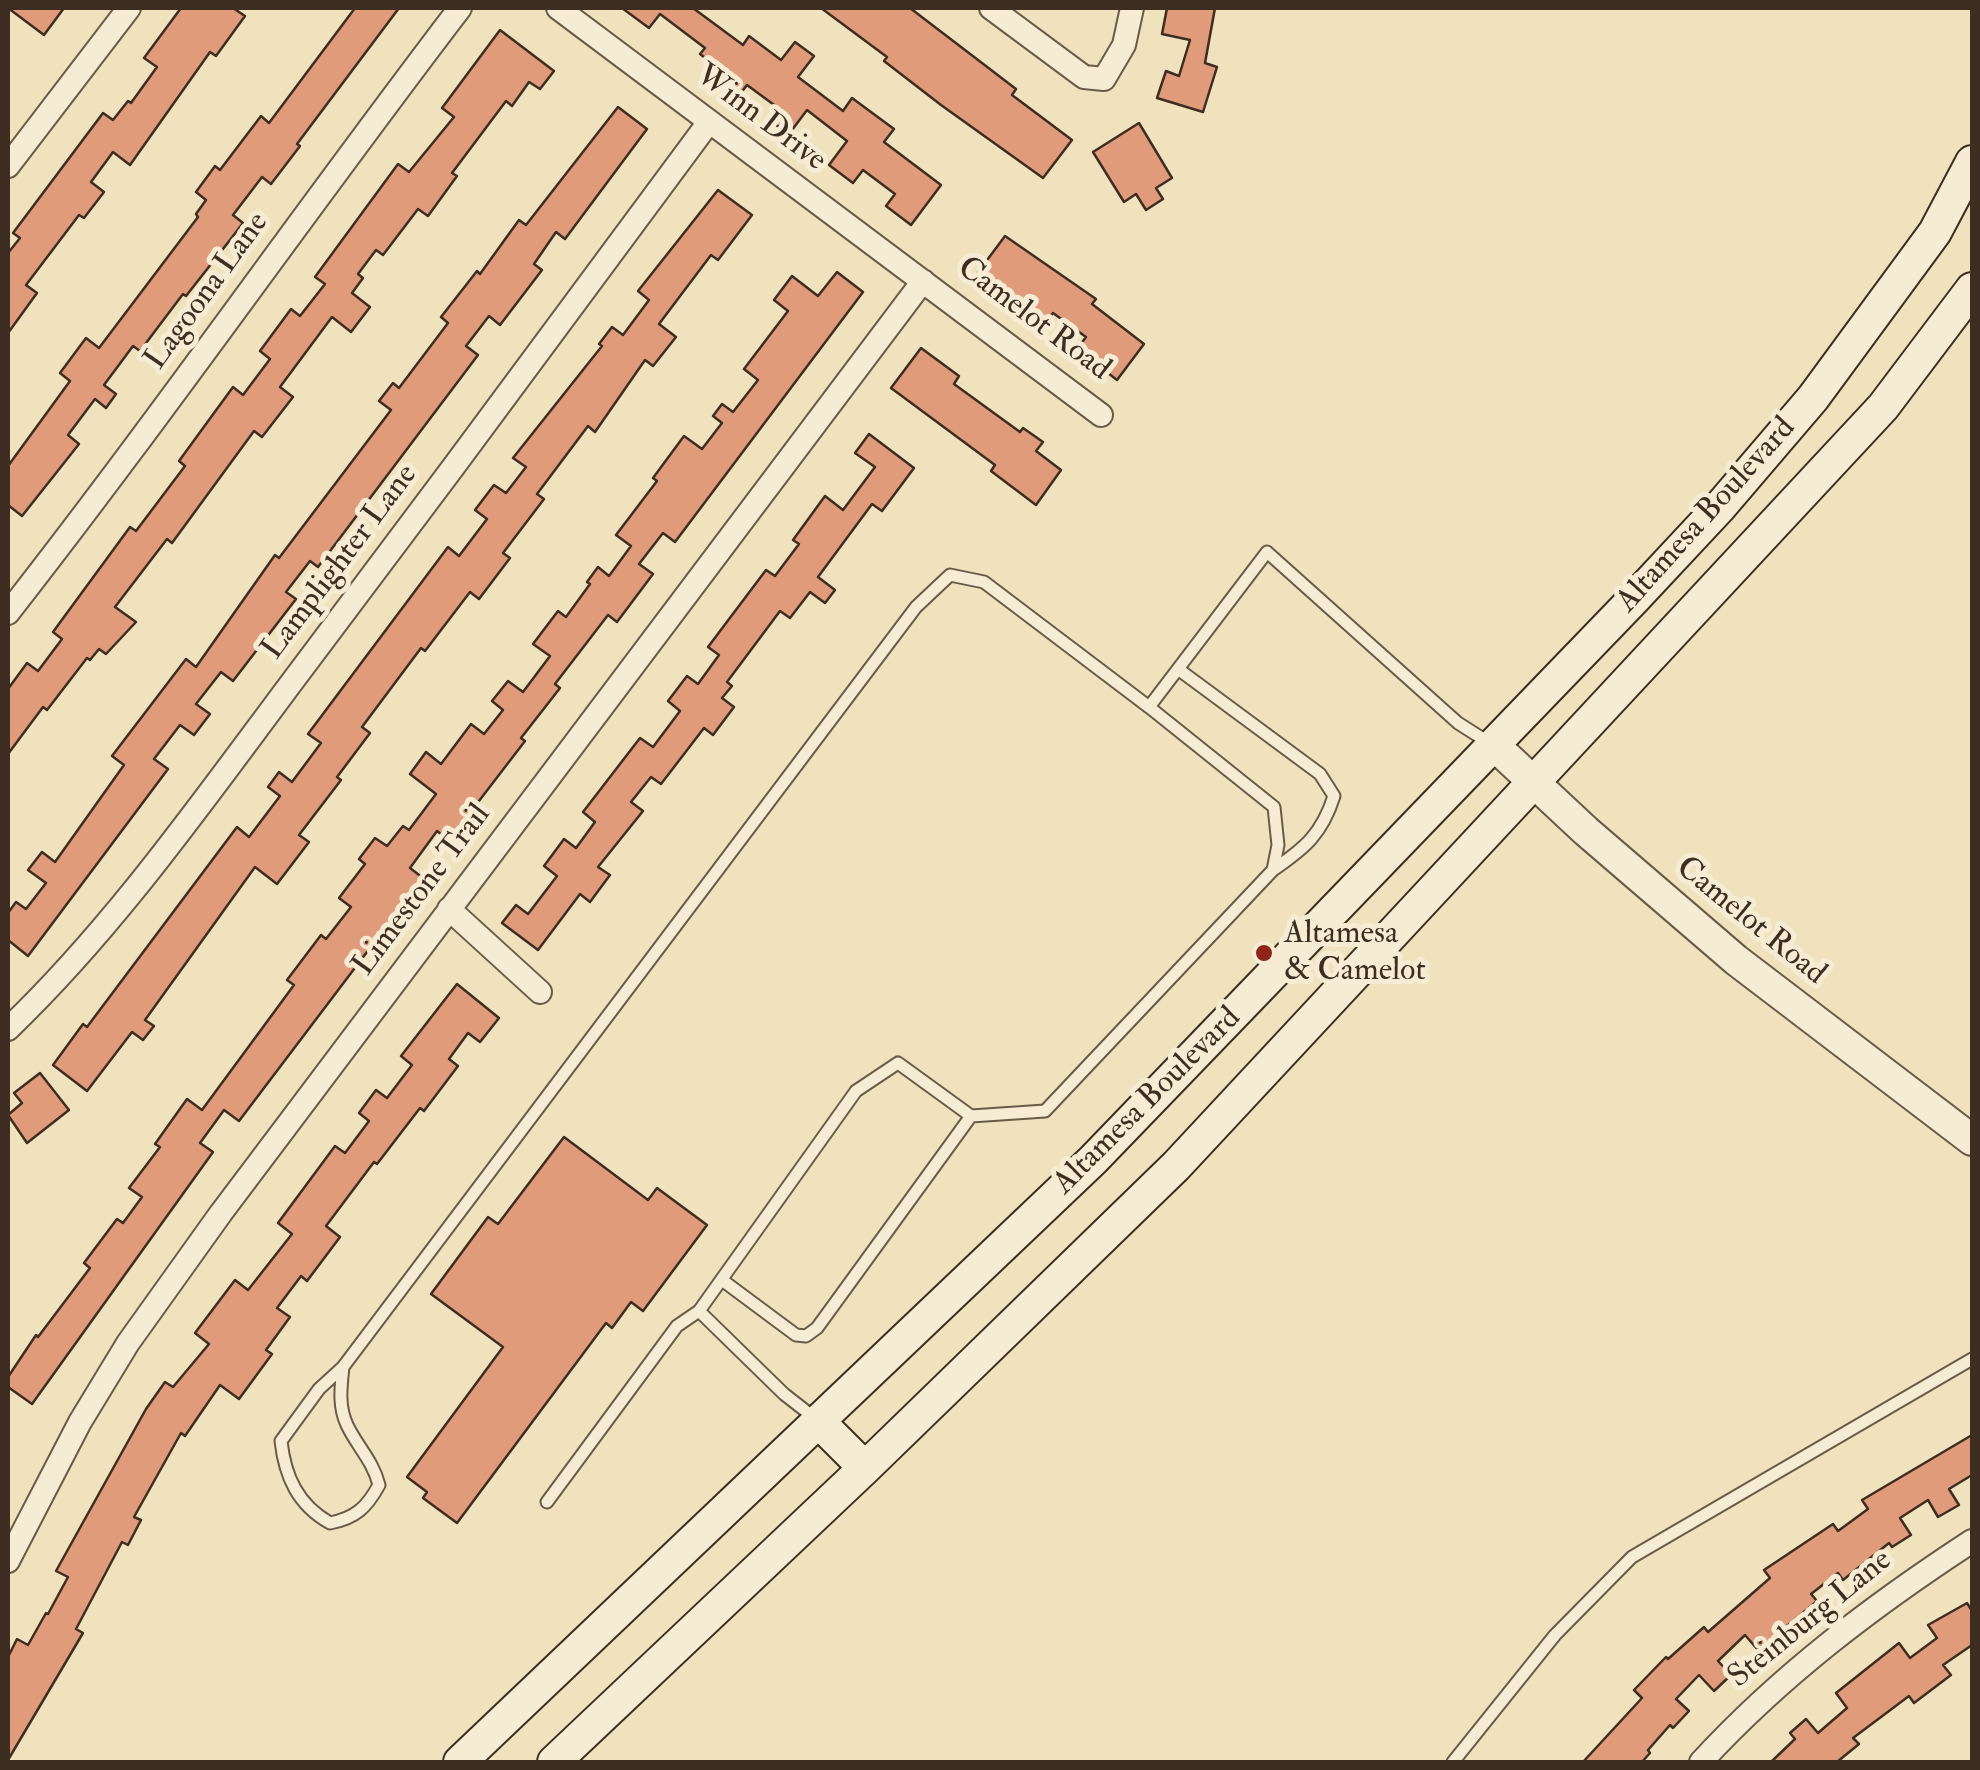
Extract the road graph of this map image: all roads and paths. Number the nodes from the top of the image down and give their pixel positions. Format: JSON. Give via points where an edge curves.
{"nodes":[{"id":1,"x":129,"y":8,"type":"edge"},
{"id":2,"x":460,"y":8,"type":"edge"},
{"id":3,"x":558,"y":8,"type":"edge"},
{"id":4,"x":992,"y":8,"type":"edge"},
{"id":5,"x":1132,"y":8,"type":"edge"},
{"id":6,"x":709,"y":122,"type":"junction"},
{"id":7,"x":1972,"y":162,"type":"edge"},
{"id":8,"x":8,"y":166,"type":"edge"},
{"id":9,"x":923,"y":281,"type":"junction"},
{"id":10,"x":1972,"y":289,"type":"edge"},
{"id":11,"x":1101,"y":414,"type":"dead end"},
{"id":12,"x":8,"y":613,"type":"edge"},
{"id":13,"x":1178,"y":669,"type":"junction"},
{"id":14,"x":1149,"y":707,"type":"junction"},
{"id":15,"x":1494,"y":746,"type":"junction"},
{"id":16,"x":1533,"y":783,"type":"junction"},
{"id":17,"x":1273,"y":870,"type":"junction"},
{"id":18,"x":449,"y":909,"type":"junction"},
{"id":19,"x":540,"y":992,"type":"dead end"},
{"id":20,"x":8,"y":1029,"type":"edge"},
{"id":21,"x":971,"y":1116,"type":"junction"},
{"id":22,"x":1972,"y":1140,"type":"edge"},
{"id":23,"x":722,"y":1280,"type":"junction"},
{"id":24,"x":700,"y":1311,"type":"junction"},
{"id":25,"x":1972,"y":1359,"type":"edge"},
{"id":26,"x":343,"y":1367,"type":"junction"},
{"id":27,"x":819,"y":1422,"type":"junction"},
{"id":28,"x":865,"y":1468,"type":"junction"},
{"id":29,"x":546,"y":1502,"type":"dead end"},
{"id":30,"x":1972,"y":1541,"type":"edge"},
{"id":31,"x":8,"y":1561,"type":"edge"},
{"id":32,"x":460,"y":1762,"type":"edge"},
{"id":33,"x":554,"y":1762,"type":"edge"},
{"id":34,"x":1453,"y":1762,"type":"edge"},
{"id":35,"x":1701,"y":1762,"type":"edge"}],
"edges":[{"from":1,"to":8,"type":"street"},
{"from":2,"to":12,"type":"street","name":"Lagoona Lane"},
{"from":3,"to":6,"type":"street","name":"Winn Drive"},
{"from":4,"to":5,"type":"street","via":[[1084,77],[1104,79],[1124,45]]},
{"from":6,"to":9,"type":"street","name":"Winn Drive"},
{"from":6,"to":20,"type":"street","name":"Lamplighter Lane","via":[[248,740],[103,926]]},
{"from":7,"to":15,"type":"main road","name":"Altamesa Boulevard","via":[[1935,232],[1813,398],[1719,508]]},
{"from":9,"to":11,"type":"street","name":"Camelot Road"},
{"from":9,"to":18,"type":"street","name":"Limestone Trail"},
{"from":10,"to":16,"type":"main road","name":"Altamesa Boulevard","via":[[1883,407]]},
{"from":13,"to":14,"type":"lane"},
{"from":13,"to":15,"type":"lane","via":[[1267,552],[1458,724]]},
{"from":13,"to":17,"type":"lane","via":[[1320,774],[1334,796],[1326,821],[1306,847]]},
{"from":14,"to":17,"type":"lane","via":[[1274,807]]},
{"from":14,"to":26,"type":"lane","via":[[984,582],[950,575],[916,606]]},
{"from":15,"to":16,"type":"street","name":"Camelot Road"},
{"from":15,"to":27,"type":"main road","name":"Altamesa Boulevard","via":[[1093,1160]]},
{"from":16,"to":22,"type":"street","name":"Camelot Road","via":[[1736,960]]},
{"from":16,"to":28,"type":"main road","name":"Altamesa Boulevard","via":[[1176,1166]]},
{"from":17,"to":21,"type":"lane","via":[[1045,1111]]},
{"from":18,"to":19,"type":"street"},
{"from":18,"to":31,"type":"street","name":"Limestone Trail","via":[[128,1342]]},
{"from":21,"to":23,"type":"lane","via":[[898,1063],[856,1091]]},
{"from":21,"to":23,"type":"lane","via":[[806,1336]]},
{"from":23,"to":24,"type":"lane"},
{"from":24,"to":27,"type":"lane"},
{"from":24,"to":29,"type":"lane","via":[[677,1326]]},
{"from":25,"to":34,"type":"lane","via":[[1632,1558],[1555,1635]]},
{"from":26,"to":26,"type":"lane","via":[[281,1441],[293,1488],[312,1513],[330,1523],[357,1515],[379,1484],[347,1426]]},
{"from":27,"to":28,"type":"main road"},
{"from":27,"to":32,"type":"main road","name":"Altamesa Boulevard"},
{"from":28,"to":33,"type":"main road","name":"Altamesa Boulevard"},
{"from":30,"to":35,"type":"street","name":"Steinburg Lane","via":[[1820,1649]]}]}
